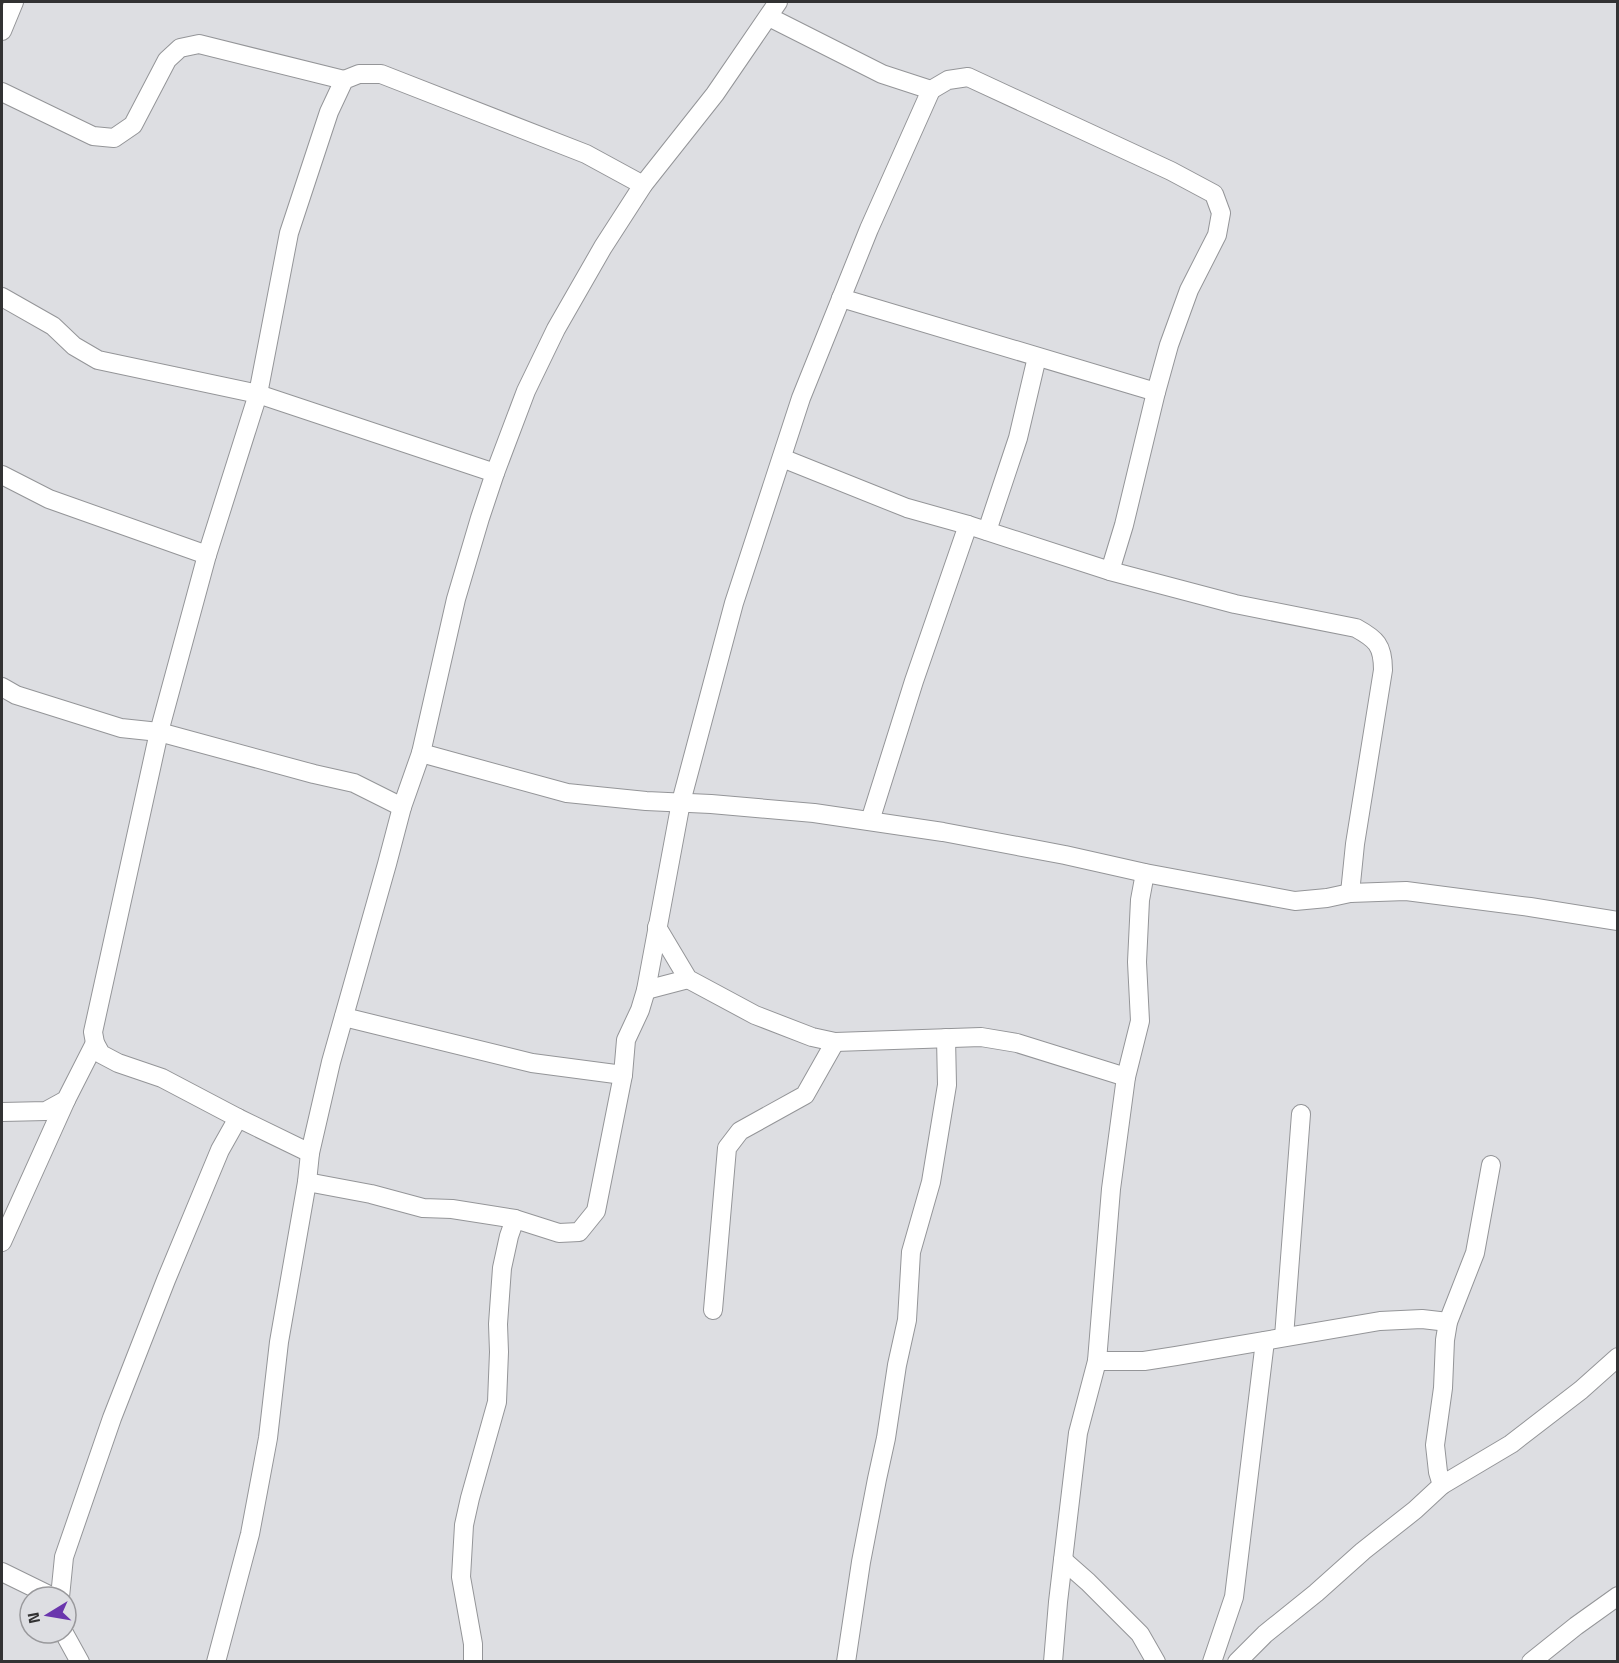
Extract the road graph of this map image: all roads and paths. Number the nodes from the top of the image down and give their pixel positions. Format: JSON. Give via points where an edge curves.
{"nodes":[{"id":1,"x":14,"y":2,"type":"edge"},
{"id":2,"x":773,"y":9,"type":"edge"},
{"id":3,"x":2,"y":31,"type":"edge"},
{"id":4,"x":344,"y":80,"type":"junction"},
{"id":5,"x":931,"y":90,"type":"junction"},
{"id":6,"x":2,"y":93,"type":"edge"},
{"id":7,"x":644,"y":185,"type":"junction"},
{"id":8,"x":2,"y":297,"type":"edge"},
{"id":9,"x":841,"y":298,"type":"junction"},
{"id":10,"x":1037,"y":357,"type":"junction"},
{"id":11,"x":1156,"y":392,"type":"junction"},
{"id":12,"x":258,"y":394,"type":"junction"},
{"id":13,"x":782,"y":458,"type":"junction"},
{"id":14,"x":495,"y":473,"type":"junction"},
{"id":15,"x":2,"y":476,"type":"edge"},
{"id":16,"x":968,"y":525,"type":"junction"},
{"id":17,"x":987,"y":531,"type":"junction"},
{"id":18,"x":207,"y":555,"type":"junction"},
{"id":19,"x":1110,"y":571,"type":"junction"},
{"id":20,"x":2,"y":687,"type":"edge"},
{"id":21,"x":159,"y":732,"type":"junction"},
{"id":22,"x":421,"y":753,"type":"junction"},
{"id":23,"x":681,"y":802,"type":"junction"},
{"id":24,"x":402,"y":807,"type":"junction"},
{"id":25,"x":870,"y":821,"type":"junction"},
{"id":26,"x":1145,"y":873,"type":"junction"},
{"id":27,"x":1350,"y":894,"type":"junction"},
{"id":28,"x":1617,"y":921,"type":"edge"},
{"id":29,"x":657,"y":927,"type":"junction"},
{"id":30,"x":688,"y":979,"type":"junction"},
{"id":31,"x":646,"y":990,"type":"junction"},
{"id":32,"x":344,"y":1017,"type":"junction"},
{"id":33,"x":946,"y":1038,"type":"junction"},
{"id":34,"x":95,"y":1042,"type":"junction"},
{"id":35,"x":835,"y":1042,"type":"junction"},
{"id":36,"x":623,"y":1075,"type":"junction"},
{"id":37,"x":1126,"y":1077,"type":"junction"},
{"id":38,"x":66,"y":1100,"type":"junction"},
{"id":39,"x":2,"y":1112,"type":"edge"},
{"id":40,"x":1301,"y":1114,"type":"dead end"},
{"id":41,"x":238,"y":1118,"type":"junction"},
{"id":42,"x":310,"y":1153,"type":"junction"},
{"id":43,"x":1491,"y":1165,"type":"dead end"},
{"id":44,"x":307,"y":1182,"type":"junction"},
{"id":45,"x":515,"y":1219,"type":"junction"},
{"id":46,"x":2,"y":1242,"type":"edge"},
{"id":47,"x":713,"y":1310,"type":"dead end"},
{"id":48,"x":1448,"y":1322,"type":"junction"},
{"id":49,"x":1284,"y":1337,"type":"junction"},
{"id":50,"x":1265,"y":1341,"type":"junction"},
{"id":51,"x":1617,"y":1357,"type":"edge"},
{"id":52,"x":1097,"y":1361,"type":"junction"},
{"id":53,"x":1442,"y":1485,"type":"junction"},
{"id":54,"x":1063,"y":1560,"type":"junction"},
{"id":55,"x":2,"y":1572,"type":"edge"},
{"id":56,"x":29,"y":1585,"type":"edge"},
{"id":57,"x":61,"y":1585,"type":"edge"},
{"id":58,"x":1617,"y":1596,"type":"edge"},
{"id":59,"x":71,"y":1645,"type":"edge"},
{"id":60,"x":80,"y":1662,"type":"edge"},
{"id":61,"x":216,"y":1662,"type":"edge"},
{"id":62,"x":473,"y":1662,"type":"edge"},
{"id":63,"x":846,"y":1662,"type":"edge"},
{"id":64,"x":1053,"y":1662,"type":"edge"},
{"id":65,"x":1156,"y":1662,"type":"edge"},
{"id":66,"x":1212,"y":1662,"type":"edge"},
{"id":67,"x":1237,"y":1662,"type":"edge"},
{"id":68,"x":1531,"y":1662,"type":"edge"}],
"edges":[{"from":1,"to":3,"type":"street"},
{"from":2,"to":5,"type":"street","via":[[882,74]]},
{"from":2,"to":7,"type":"street","via":[[715,94]]},
{"from":4,"to":6,"type":"street","via":[[199,44],[180,48],[167,60],[133,125],[114,138],[93,136]]},
{"from":4,"to":7,"type":"street","via":[[359,74],[381,74],[586,154]]},
{"from":4,"to":12,"type":"street","via":[[329,112],[290,233]]},
{"from":5,"to":9,"type":"street"},
{"from":5,"to":11,"type":"street","via":[[948,80],[968,77],[1214,194],[1221,213],[1218,235],[1189,290]]},
{"from":7,"to":14,"type":"street","via":[[556,329],[526,391]]},
{"from":8,"to":12,"type":"street","via":[[53,326],[74,346],[98,360]]},
{"from":9,"to":10,"type":"street"},
{"from":9,"to":13,"type":"street"},
{"from":10,"to":11,"type":"street"},
{"from":10,"to":17,"type":"street","via":[[1018,438]]},
{"from":11,"to":19,"type":"street"},
{"from":12,"to":14,"type":"street"},
{"from":12,"to":18,"type":"street"},
{"from":13,"to":16,"type":"street","via":[[907,508]]},
{"from":13,"to":23,"type":"street","via":[[734,603]]},
{"from":14,"to":22,"type":"street","via":[[456,599]]},
{"from":15,"to":18,"type":"street","via":[[49,499]]},
{"from":16,"to":17,"type":"street"},
{"from":16,"to":25,"type":"street"},
{"from":17,"to":19,"type":"street"},
{"from":18,"to":21,"type":"street"},
{"from":19,"to":27,"type":"street","via":[[1235,604],[1356,628],[1374,638],[1381,651],[1383,670]]},
{"from":20,"to":21,"type":"street","via":[[16,695],[121,728]]},
{"from":21,"to":24,"type":"street","via":[[354,783]]},
{"from":21,"to":34,"type":"street","via":[[95,1021]]},
{"from":22,"to":23,"type":"street","via":[[567,793]]},
{"from":22,"to":24,"type":"street"},
{"from":23,"to":25,"type":"street"},
{"from":23,"to":29,"type":"street"},
{"from":24,"to":32,"type":"street"},
{"from":25,"to":26,"type":"street","via":[[987,840]]},
{"from":26,"to":27,"type":"street","via":[[1295,901]]},
{"from":26,"to":37,"type":"street","via":[[1137,962],[1140,1022]]},
{"from":27,"to":28,"type":"street","via":[[1406,891]]},
{"from":29,"to":30,"type":"street"},
{"from":29,"to":31,"type":"street"},
{"from":30,"to":31,"type":"street"},
{"from":30,"to":35,"type":"street","via":[[755,1015]]},
{"from":31,"to":36,"type":"street","via":[[626,1040]]},
{"from":32,"to":36,"type":"street","via":[[532,1063]]},
{"from":32,"to":42,"type":"street"},
{"from":33,"to":35,"type":"street"},
{"from":33,"to":37,"type":"street","via":[[981,1037],[1017,1043]]},
{"from":33,"to":63,"type":"street","via":[[947,1085],[931,1182],[911,1252],[907,1320]]},
{"from":34,"to":38,"type":"street"},
{"from":34,"to":41,"type":"street","via":[[101,1054],[162,1078]]},
{"from":35,"to":47,"type":"street","via":[[805,1095],[740,1131],[727,1148]]},
{"from":36,"to":45,"type":"street","via":[[596,1211],[579,1233],[559,1233]]},
{"from":37,"to":52,"type":"street","via":[[1111,1189]]},
{"from":38,"to":39,"type":"street","via":[[46,1111]]},
{"from":38,"to":46,"type":"street"},
{"from":40,"to":49,"type":"street"},
{"from":41,"to":42,"type":"street"},
{"from":41,"to":57,"type":"street","via":[[220,1150],[112,1418],[64,1557]]},
{"from":42,"to":44,"type":"street"},
{"from":43,"to":48,"type":"street","via":[[1475,1253]]},
{"from":44,"to":45,"type":"street","via":[[423,1208]]},
{"from":44,"to":61,"type":"street","via":[[252,1523]]},
{"from":45,"to":62,"type":"street","via":[[502,1268],[496,1402],[464,1525],[461,1577]]},
{"from":48,"to":49,"type":"street","via":[[1380,1321]]},
{"from":48,"to":53,"type":"street","via":[[1435,1445]]},
{"from":49,"to":50,"type":"street"},
{"from":50,"to":52,"type":"street","via":[[1144,1360]]},
{"from":50,"to":66,"type":"street","via":[[1234,1597]]},
{"from":51,"to":53,"type":"street","via":[[1511,1444]]},
{"from":52,"to":54,"type":"street","via":[[1078,1433]]},
{"from":53,"to":67,"type":"street"},
{"from":54,"to":64,"type":"street"},
{"from":54,"to":65,"type":"street","via":[[1140,1634]]},
{"from":55,"to":56,"type":"street"},
{"from":58,"to":68,"type":"street"},
{"from":59,"to":60,"type":"street"}]}
